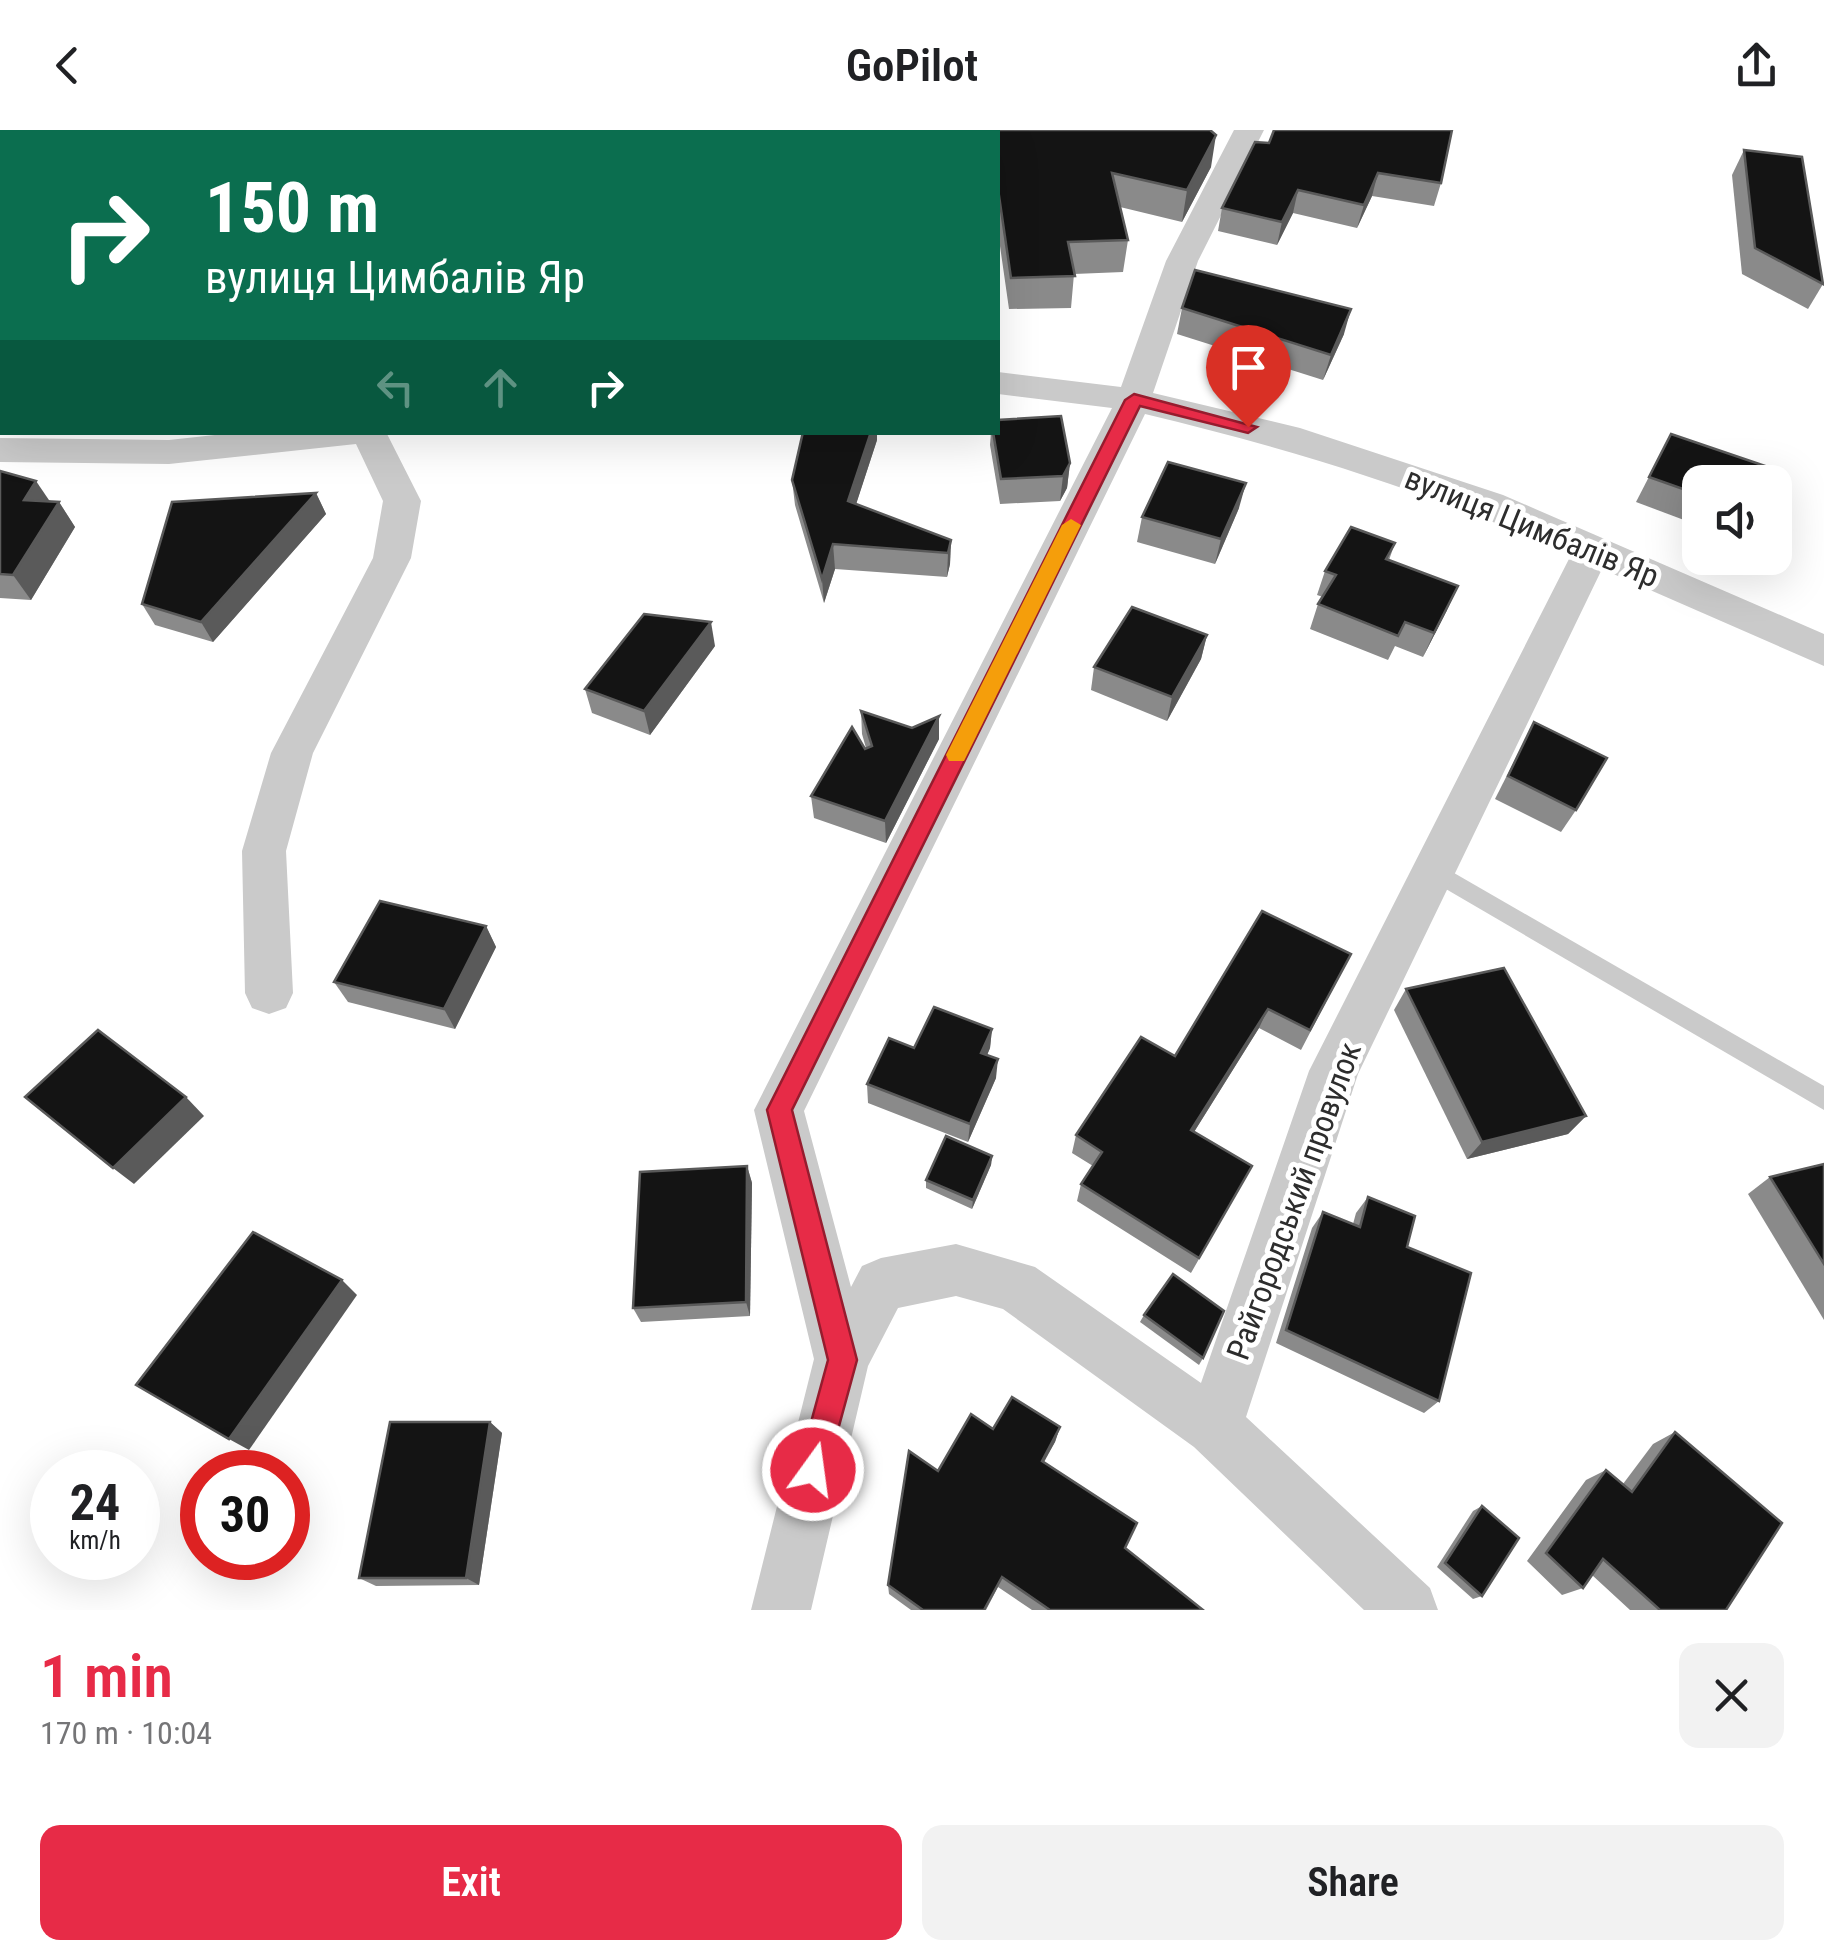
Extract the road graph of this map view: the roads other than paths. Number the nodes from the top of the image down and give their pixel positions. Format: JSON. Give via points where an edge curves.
{"nodes":[{"id":1,"x":1249,"y":130,"type":"edge"},
{"id":2,"x":1000,"y":383,"type":"edge"},
{"id":3,"x":1134,"y":400,"type":"junction"},
{"id":4,"x":330,"y":435,"type":"edge"},
{"id":5,"x":369,"y":435,"type":"edge"},
{"id":6,"x":0,"y":450,"type":"edge"},
{"id":7,"x":1592,"y":551,"type":"junction"},
{"id":8,"x":1824,"y":651,"type":"edge"},
{"id":9,"x":1436,"y":871,"type":"junction"},
{"id":10,"x":269,"y":993,"type":"dead end"},
{"id":11,"x":1824,"y":1098,"type":"edge"},
{"id":12,"x":842,"y":1360,"type":"junction"},
{"id":13,"x":1214,"y":1427,"type":"junction"},
{"id":14,"x":781,"y":1610,"type":"edge"},
{"id":15,"x":1408,"y":1610,"type":"edge"}],
"edges":[{"from":1,"to":3,"type":"street","via":[[1218,161],[1156,322]]},
{"from":2,"to":3,"type":"street","name":"вулиця Цимбалів Яр"},
{"from":3,"to":7,"type":"street","name":"вулиця Цимбалів Яр","via":[[1305,442],[1490,504]]},
{"from":3,"to":12,"type":"street","via":[[780,1110]]},
{"from":4,"to":6,"type":"street","via":[[169,452]]},
{"from":5,"to":10,"type":"street","via":[[402,501],[392,558],[292,753],[264,851]]},
{"from":7,"to":8,"type":"street","name":"вулиця Цимбалів Яр"},
{"from":7,"to":9,"type":"street","name":"Райгородський провулок"},
{"from":9,"to":11,"type":"lane"},
{"from":9,"to":13,"type":"street","name":"Райгородський провулок","via":[[1334,1072]]},
{"from":12,"to":13,"type":"street","via":[[881,1285],[956,1270],[1016,1286]]},
{"from":12,"to":14,"type":"street"},
{"from":13,"to":15,"type":"street"}]}
